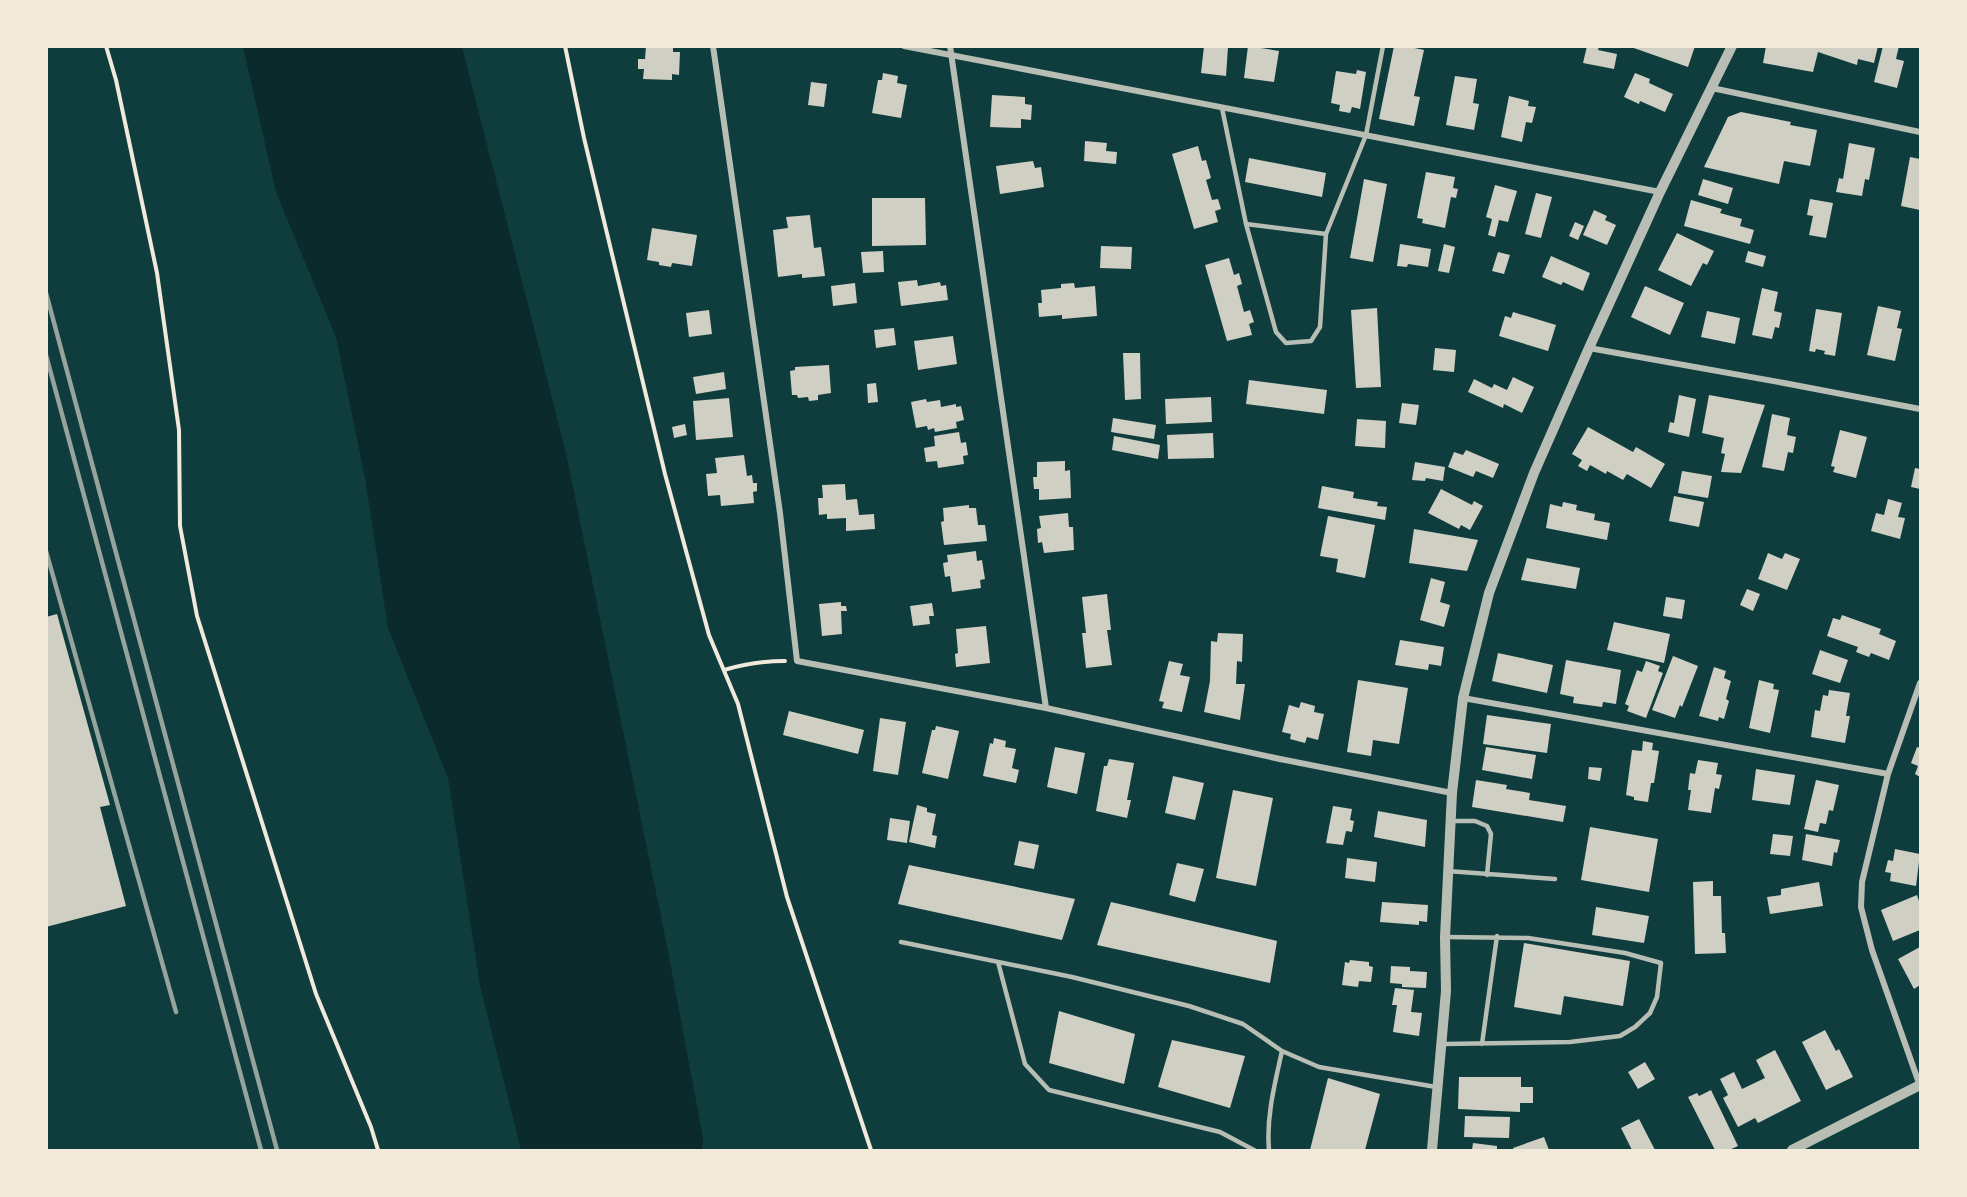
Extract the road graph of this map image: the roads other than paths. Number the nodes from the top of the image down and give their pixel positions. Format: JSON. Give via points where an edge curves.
{"nodes":[{"id":1,"x":713,"y":46,"type":"edge"},
{"id":2,"x":904,"y":46,"type":"edge"},
{"id":3,"x":950,"y":46,"type":"edge"},
{"id":4,"x":1383,"y":46,"type":"edge"},
{"id":5,"x":1732,"y":46,"type":"edge"},
{"id":6,"x":951,"y":54,"type":"junction"},
{"id":7,"x":1712,"y":88,"type":"junction"},
{"id":8,"x":1222,"y":108,"type":"junction"},
{"id":9,"x":1920,"y":132,"type":"edge"},
{"id":10,"x":1366,"y":135,"type":"junction"},
{"id":11,"x":1660,"y":192,"type":"junction"},
{"id":12,"x":1246,"y":224,"type":"junction"},
{"id":13,"x":1326,"y":234,"type":"junction"},
{"id":14,"x":1589,"y":348,"type":"junction"},
{"id":15,"x":1920,"y":410,"type":"edge"},
{"id":16,"x":1920,"y":683,"type":"edge"},
{"id":17,"x":1462,"y":698,"type":"junction"},
{"id":18,"x":1046,"y":708,"type":"junction"},
{"id":19,"x":1888,"y":774,"type":"junction"},
{"id":20,"x":1452,"y":793,"type":"junction"},
{"id":21,"x":1451,"y":821,"type":"junction"},
{"id":22,"x":1448,"y":872,"type":"junction"},
{"id":23,"x":1487,"y":875,"type":"junction"},
{"id":24,"x":1555,"y":879,"type":"dead end"},
{"id":25,"x":1497,"y":936,"type":"junction"},
{"id":26,"x":1445,"y":937,"type":"junction"},
{"id":27,"x":900,"y":942,"type":"dead end"},
{"id":28,"x":998,"y":962,"type":"junction"},
{"id":29,"x":1443,"y":1044,"type":"junction"},
{"id":30,"x":1482,"y":1044,"type":"junction"},
{"id":31,"x":1282,"y":1050,"type":"junction"},
{"id":32,"x":1920,"y":1085,"type":"edge"},
{"id":33,"x":1439,"y":1088,"type":"junction"},
{"id":34,"x":1254,"y":1150,"type":"edge"},
{"id":35,"x":1269,"y":1150,"type":"edge"},
{"id":36,"x":1432,"y":1150,"type":"edge"},
{"id":37,"x":1792,"y":1150,"type":"edge"}],
"edges":[{"from":1,"to":18,"type":"street","via":[[780,513],[797,661]]},
{"from":2,"to":6,"type":"street"},
{"from":3,"to":6,"type":"street"},
{"from":4,"to":10,"type":"lane"},
{"from":5,"to":7,"type":"street"},
{"from":6,"to":8,"type":"street"},
{"from":6,"to":18,"type":"street"},
{"from":7,"to":9,"type":"street"},
{"from":7,"to":11,"type":"street"},
{"from":8,"to":10,"type":"street"},
{"from":8,"to":12,"type":"lane"},
{"from":10,"to":11,"type":"street"},
{"from":10,"to":13,"type":"lane"},
{"from":11,"to":14,"type":"street"},
{"from":12,"to":13,"type":"lane"},
{"from":12,"to":13,"type":"lane","via":[[1276,332],[1286,343],[1311,341],[1320,327]]},
{"from":14,"to":15,"type":"street"},
{"from":14,"to":17,"type":"street","via":[[1534,473],[1489,593]]},
{"from":16,"to":19,"type":"street"},
{"from":17,"to":19,"type":"street"},
{"from":17,"to":20,"type":"street"},
{"from":18,"to":20,"type":"street"},
{"from":19,"to":32,"type":"street","via":[[1862,882],[1861,907],[1872,950]]},
{"from":20,"to":21,"type":"street"},
{"from":21,"to":22,"type":"street"},
{"from":21,"to":23,"type":"lane","via":[[1475,821],[1487,826],[1491,834]]},
{"from":22,"to":23,"type":"lane"},
{"from":22,"to":26,"type":"street"},
{"from":23,"to":24,"type":"lane"},
{"from":25,"to":26,"type":"lane"},
{"from":25,"to":30,"type":"lane"},
{"from":25,"to":30,"type":"lane","via":[[1625,952],[1661,963],[1657,998],[1650,1013],[1620,1036],[1570,1042]]},
{"from":26,"to":29,"type":"street"},
{"from":27,"to":28,"type":"lane"},
{"from":28,"to":31,"type":"lane","via":[[1189,1006],[1243,1024]]},
{"from":28,"to":34,"type":"lane","via":[[1025,1064],[1049,1090],[1220,1131]]},
{"from":29,"to":30,"type":"lane"},
{"from":29,"to":33,"type":"street"},
{"from":31,"to":33,"type":"lane","via":[[1319,1066]]},
{"from":31,"to":35,"type":"lane","via":[[1273,1094]]},
{"from":32,"to":37,"type":"street"},
{"from":33,"to":36,"type":"street"}]}
